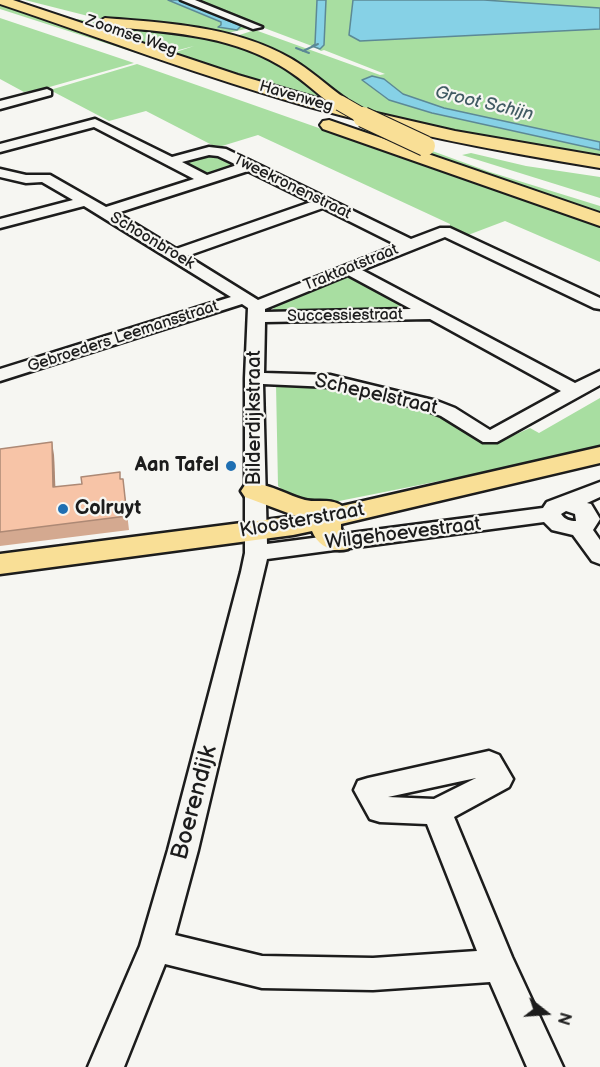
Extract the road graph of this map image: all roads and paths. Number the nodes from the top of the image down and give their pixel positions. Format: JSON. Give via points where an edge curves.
{"nodes":[{"id":1,"x":0,"y":0,"type":"edge"},
{"id":2,"x":6,"y":0,"type":"edge"},
{"id":3,"x":186,"y":0,"type":"edge"},
{"id":4,"x":0,"y":13,"type":"edge"},
{"id":5,"x":257,"y":27,"type":"dead end"},
{"id":6,"x":181,"y":72,"type":"junction"},
{"id":7,"x":47,"y":93,"type":"dead end"},
{"id":8,"x":0,"y":105,"type":"edge"},
{"id":9,"x":0,"y":148,"type":"edge"},
{"id":10,"x":172,"y":161,"type":"junction"},
{"id":11,"x":600,"y":162,"type":"edge"},
{"id":12,"x":249,"y":166,"type":"junction"},
{"id":13,"x":600,"y":171,"type":"edge"},
{"id":14,"x":0,"y":173,"type":"edge"},
{"id":15,"x":45,"y":178,"type":"junction"},
{"id":16,"x":206,"y":180,"type":"junction"},
{"id":17,"x":86,"y":201,"type":"junction"},
{"id":18,"x":322,"y":203,"type":"junction"},
{"id":19,"x":600,"y":203,"type":"edge"},
{"id":20,"x":105,"y":213,"type":"junction"},
{"id":21,"x":600,"y":220,"type":"edge"},
{"id":22,"x":0,"y":224,"type":"edge"},
{"id":23,"x":408,"y":244,"type":"junction"},
{"id":24,"x":175,"y":255,"type":"junction"},
{"id":25,"x":349,"y":269,"type":"junction"},
{"id":26,"x":600,"y":303,"type":"edge"},
{"id":27,"x":253,"y":307,"type":"junction"},
{"id":28,"x":432,"y":314,"type":"junction"},
{"id":29,"x":0,"y":375,"type":"edge"},
{"id":30,"x":600,"y":377,"type":"edge"},
{"id":31,"x":254,"y":378,"type":"junction"},
{"id":32,"x":576,"y":391,"type":"junction"},
{"id":33,"x":600,"y":455,"type":"edge"},
{"id":34,"x":600,"y":489,"type":"edge"},
{"id":35,"x":255,"y":491,"type":"junction"},
{"id":36,"x":558,"y":509,"type":"junction"},
{"id":37,"x":360,"y":512,"type":"junction"},
{"id":38,"x":589,"y":515,"type":"edge"},
{"id":39,"x":333,"y":530,"type":"junction"},
{"id":40,"x":256,"y":542,"type":"junction"},
{"id":41,"x":600,"y":556,"type":"edge"},
{"id":42,"x":0,"y":564,"type":"edge"},
{"id":43,"x":437,"y":812,"type":"dead end"},
{"id":44,"x":156,"y":946,"type":"junction"},
{"id":45,"x":499,"y":965,"type":"junction"},
{"id":46,"x":106,"y":1067,"type":"edge"},
{"id":47,"x":545,"y":1067,"type":"edge"}],
"edges":[{"from":1,"to":11,"type":"highway","name":"Havenweg","via":[[313,103],[435,132]]},
{"from":2,"to":19,"type":"highway","bridge":true,"via":[[76,18],[191,31],[255,48],[285,61],[340,103],[377,125],[497,172]]},
{"from":3,"to":5,"type":"street"},
{"from":4,"to":6,"type":"highway","name":"Zoomse Weg"},
{"from":6,"to":13,"type":"highway","name":"Havenweg","via":[[411,136]]},
{"from":6,"to":21,"type":"highway"},
{"from":7,"to":8,"type":"street"},
{"from":9,"to":10,"type":"street","name":"Tweekronenstraat","via":[[95,123]]},
{"from":9,"to":15,"type":"street","name":"Schoonbroek","via":[[43,172]]},
{"from":10,"to":12,"type":"street","name":"Tweekronenstraat","via":[[213,150]]},
{"from":10,"to":16,"type":"street","name":"Tweekronenstraat"},
{"from":12,"to":16,"type":"street"},
{"from":12,"to":18,"type":"street","name":"Tweekronenstraat"},
{"from":14,"to":15,"type":"street","name":"Schoonbroek","via":[[26,179]]},
{"from":15,"to":17,"type":"street","name":"Schoonbroek"},
{"from":16,"to":20,"type":"street"},
{"from":17,"to":20,"type":"street","name":"Schoonbroek"},
{"from":17,"to":22,"type":"street"},
{"from":18,"to":23,"type":"street","name":"Tweekronenstraat"},
{"from":18,"to":24,"type":"street"},
{"from":20,"to":24,"type":"street","name":"Schoonbroek"},
{"from":23,"to":25,"type":"street","name":"Traktaatstraat"},
{"from":23,"to":26,"type":"street","name":"Traktaatstraat","via":[[445,231]]},
{"from":24,"to":27,"type":"street","name":"Schoonbroek"},
{"from":25,"to":27,"type":"street","name":"Traktaatstraat"},
{"from":25,"to":28,"type":"street","name":"Successiestraat"},
{"from":27,"to":28,"type":"street","name":"Successiestraat"},
{"from":27,"to":29,"type":"street","name":"Gebroeders Leemansstraat"},
{"from":27,"to":31,"type":"street","name":"Bilderdijkstraat"},
{"from":28,"to":32,"type":"street","name":"Successiestraat"},
{"from":30,"to":32,"type":"street"},
{"from":31,"to":32,"type":"street","name":"Schepelstraat","via":[[330,381],[430,405],[490,438]]},
{"from":31,"to":35,"type":"street","name":"Bilderdijkstraat"},
{"from":33,"to":37,"type":"main road","name":"Kloosterstraat"},
{"from":34,"to":36,"type":"street","name":"Wilgehoevestraat"},
{"from":35,"to":37,"type":"main road","via":[[303,509]]},
{"from":35,"to":40,"type":"street","name":"Bilderdijkstraat"},
{"from":36,"to":38,"type":"street","via":[[553,520],[560,525]]},
{"from":36,"to":39,"type":"street","name":"Wilgehoevestraat"},
{"from":37,"to":39,"type":"main road","name":"Kloosterstraat"},
{"from":38,"to":41,"type":"street"},
{"from":39,"to":40,"type":"main road","name":"Kloosterstraat"},
{"from":40,"to":42,"type":"main road","name":"Kloosterstraat"},
{"from":40,"to":44,"type":"street","name":"Boerendijk","via":[[212,738]]},
{"from":43,"to":45,"type":"street"},
{"from":44,"to":45,"type":"street","via":[[262,972],[374,974]]},
{"from":44,"to":46,"type":"street","name":"Boerendijk"},
{"from":45,"to":47,"type":"street"}]}
